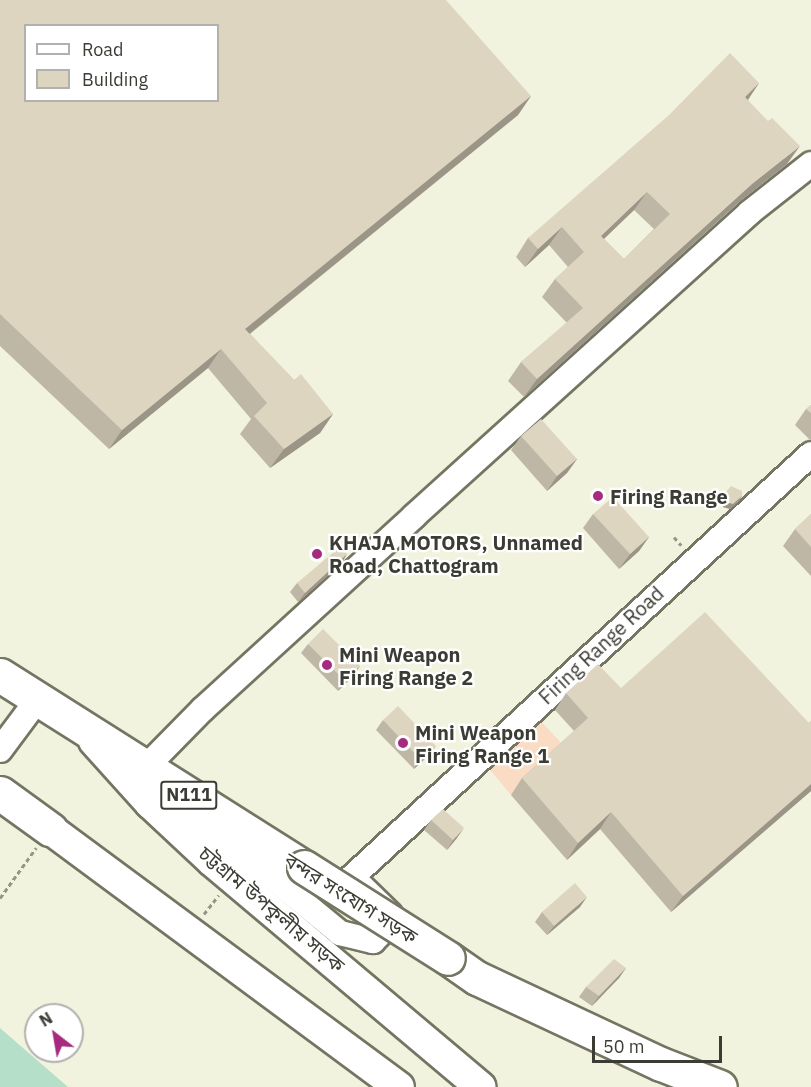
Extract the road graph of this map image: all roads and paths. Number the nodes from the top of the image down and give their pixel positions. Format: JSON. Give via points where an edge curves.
{"nodes":[{"id":1,"x":811,"y":164,"type":"edge"},
{"id":2,"x":811,"y":454,"type":"edge"},
{"id":3,"x":0,"y":675,"type":"edge"},
{"id":4,"x":38,"y":699,"type":"junction"},
{"id":5,"x":0,"y":750,"type":"edge"},
{"id":6,"x":140,"y":775,"type":"junction"},
{"id":7,"x":0,"y":794,"type":"edge"},
{"id":8,"x":184,"y":819,"type":"junction"},
{"id":9,"x":50,"y":829,"type":"junction"},
{"id":10,"x":233,"y":878,"type":"junction"},
{"id":11,"x":0,"y":898,"type":"edge"},
{"id":12,"x":190,"y":931,"type":"junction"},
{"id":13,"x":399,"y":1087,"type":"edge"},
{"id":14,"x":480,"y":1087,"type":"edge"},
{"id":15,"x":720,"y":1087,"type":"edge"}],
"edges":[{"from":1,"to":6,"type":"street","via":[[748,213],[414,516],[203,709]]},
{"from":2,"to":8,"type":"street","name":"Firing Range Road","via":[[352,877],[390,914],[387,927],[373,941],[340,933]]},
{"from":3,"to":4,"type":"highway","name":"বন্দর সংযোগ সড়ক","number":"N111"},
{"from":4,"to":5,"type":"street"},
{"from":4,"to":6,"type":"highway","name":"বন্দর সংযোগ সড়ক","number":"N111","via":[[75,721]]},
{"from":6,"to":8,"type":"main road","name":"চট্টগ্রাম উপকূলীয় সড়ক"},
{"from":6,"to":15,"type":"highway","name":"বন্দর সংযোগ সড়ক","number":"N111","bridge":true,"via":[[304,867],[477,978],[661,1064]]},
{"from":7,"to":9,"type":"highway"},
{"from":8,"to":10,"type":"main road","name":"চট্টগ্রাম উপকূলীয় সড়ক"},
{"from":9,"to":11,"type":"path"},
{"from":9,"to":12,"type":"main road"},
{"from":10,"to":12,"type":"path"},
{"from":10,"to":14,"type":"main road","name":"চট্টগ্রাম উপকূলীয় সড়ক"},
{"from":12,"to":13,"type":"main road"}]}
